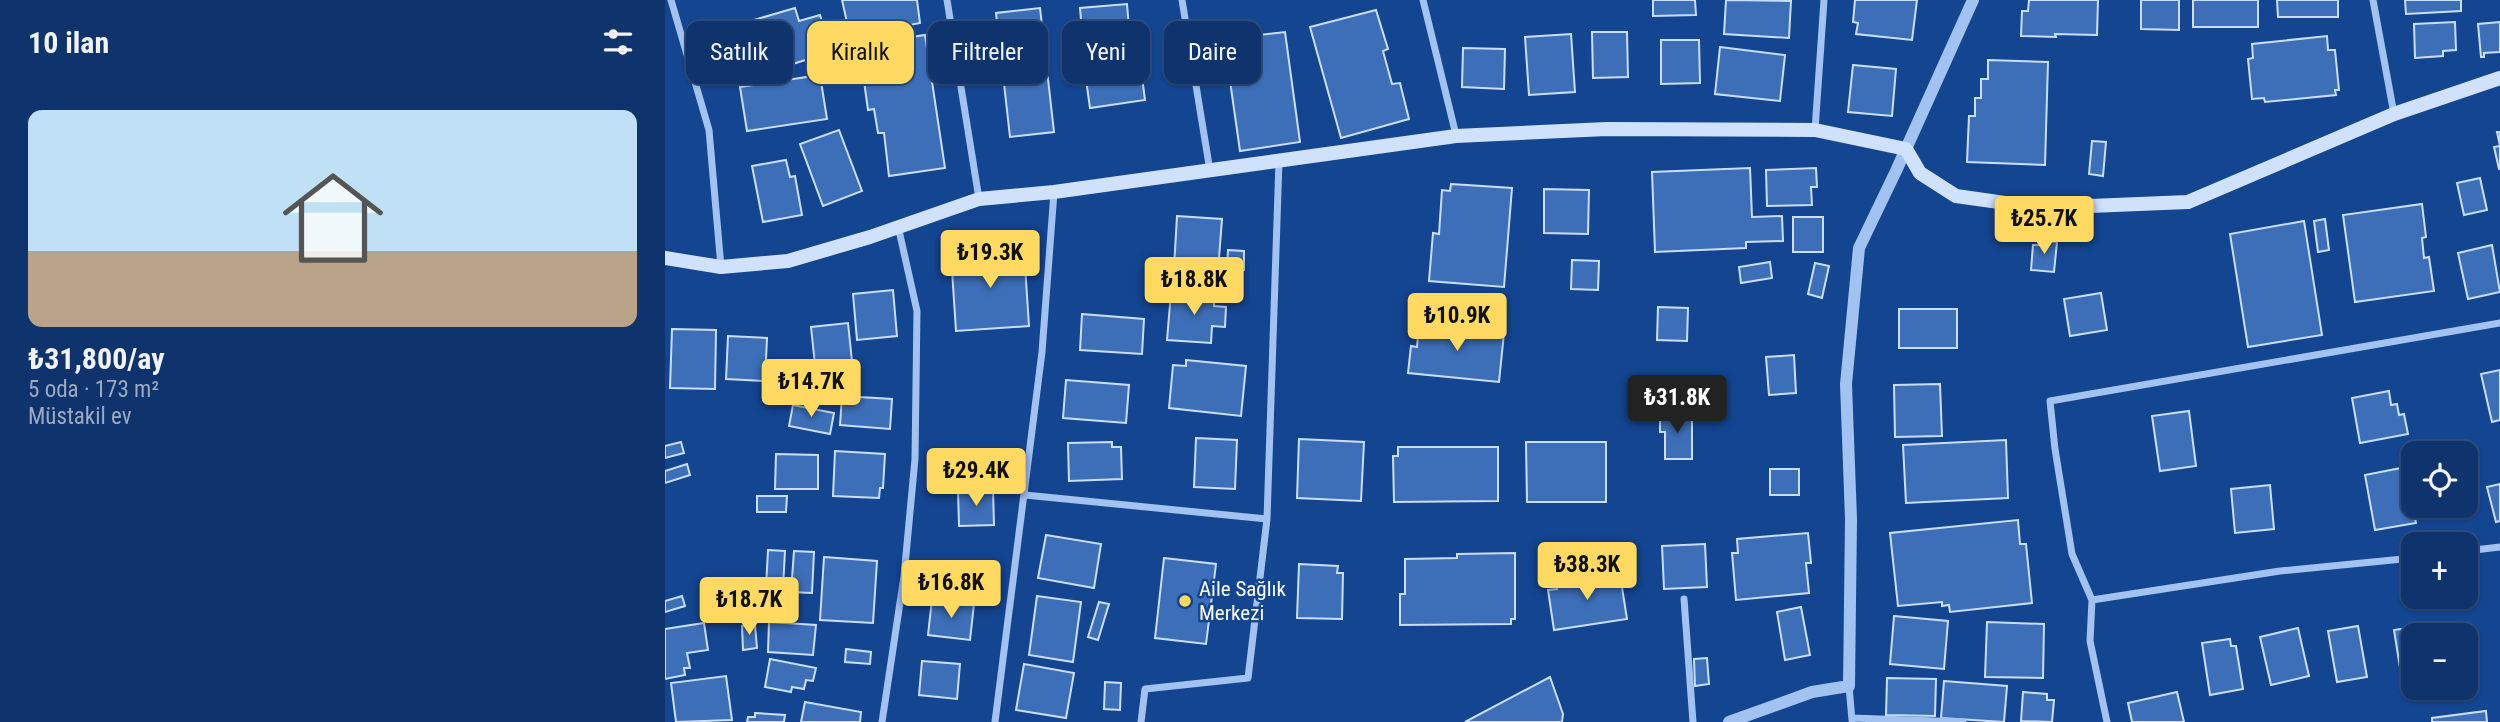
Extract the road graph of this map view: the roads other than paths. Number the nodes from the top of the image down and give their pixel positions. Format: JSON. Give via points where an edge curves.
{"nodes":[{"id":1,"x":670,"y":0,"type":"edge"},
{"id":2,"x":947,"y":0,"type":"edge"},
{"id":3,"x":1182,"y":0,"type":"edge"},
{"id":4,"x":1423,"y":0,"type":"edge"},
{"id":5,"x":1824,"y":0,"type":"edge"},
{"id":6,"x":1973,"y":0,"type":"edge"},
{"id":7,"x":2373,"y":0,"type":"edge"},
{"id":8,"x":2500,"y":78,"type":"edge"},
{"id":9,"x":2394,"y":114,"type":"junction"},
{"id":10,"x":1815,"y":130,"type":"junction"},
{"id":11,"x":1456,"y":136,"type":"junction"},
{"id":12,"x":1906,"y":149,"type":"junction"},
{"id":13,"x":1279,"y":160,"type":"junction"},
{"id":14,"x":1210,"y":171,"type":"junction"},
{"id":15,"x":1054,"y":192,"type":"junction"},
{"id":16,"x":979,"y":200,"type":"junction"},
{"id":17,"x":898,"y":226,"type":"junction"},
{"id":18,"x":665,"y":258,"type":"edge"},
{"id":19,"x":721,"y":268,"type":"junction"},
{"id":20,"x":2500,"y":323,"type":"edge"},
{"id":21,"x":1025,"y":495,"type":"junction"},
{"id":22,"x":1267,"y":519,"type":"junction"},
{"id":23,"x":2500,"y":547,"type":"edge"},
{"id":24,"x":2478,"y":550,"type":"edge"},
{"id":25,"x":2401,"y":559,"type":"edge"},
{"id":26,"x":1684,"y":599,"type":"dead end"},
{"id":27,"x":2092,"y":600,"type":"junction"},
{"id":28,"x":1849,"y":686,"type":"junction"},
{"id":29,"x":1852,"y":720,"type":"edge"},
{"id":30,"x":882,"y":722,"type":"edge"},
{"id":31,"x":995,"y":722,"type":"edge"},
{"id":32,"x":1141,"y":722,"type":"edge"},
{"id":33,"x":1693,"y":722,"type":"edge"},
{"id":34,"x":1729,"y":722,"type":"edge"},
{"id":35,"x":1963,"y":722,"type":"edge"},
{"id":36,"x":2107,"y":722,"type":"edge"}],
"edges":[{"from":1,"to":19,"type":"street","via":[[709,131]]},
{"from":2,"to":16,"type":"street"},
{"from":3,"to":14,"type":"street"},
{"from":4,"to":11,"type":"street"},
{"from":5,"to":10,"type":"street"},
{"from":6,"to":12,"type":"street"},
{"from":7,"to":9,"type":"street"},
{"from":8,"to":9,"type":"main road"},
{"from":9,"to":12,"type":"main road","via":[[2188,202],[2041,208],[1956,196],[1920,173]]},
{"from":10,"to":11,"type":"main road","via":[[1607,128]]},
{"from":10,"to":12,"type":"main road"},
{"from":11,"to":13,"type":"main road"},
{"from":12,"to":28,"type":"street","via":[[1859,248],[1846,384],[1851,519]]},
{"from":13,"to":14,"type":"main road"},
{"from":13,"to":22,"type":"street"},
{"from":14,"to":15,"type":"main road"},
{"from":15,"to":16,"type":"main road"},
{"from":15,"to":21,"type":"street"},
{"from":16,"to":17,"type":"main road"},
{"from":17,"to":19,"type":"main road","via":[[788,261]]},
{"from":17,"to":30,"type":"street","via":[[918,311],[915,458],[904,576]]},
{"from":18,"to":19,"type":"main road"},
{"from":20,"to":27,"type":"street","via":[[2050,401],[2072,554]]},
{"from":21,"to":22,"type":"street"},
{"from":21,"to":31,"type":"street"},
{"from":22,"to":32,"type":"street","via":[[1248,678],[1146,689]]},
{"from":23,"to":24,"type":"street"},
{"from":25,"to":27,"type":"street","via":[[2280,571]]},
{"from":26,"to":33,"type":"street"},
{"from":27,"to":36,"type":"street","via":[[2090,641]]},
{"from":28,"to":29,"type":"street"},
{"from":28,"to":34,"type":"street","via":[[1812,692]]},
{"from":29,"to":35,"type":"street"}]}
